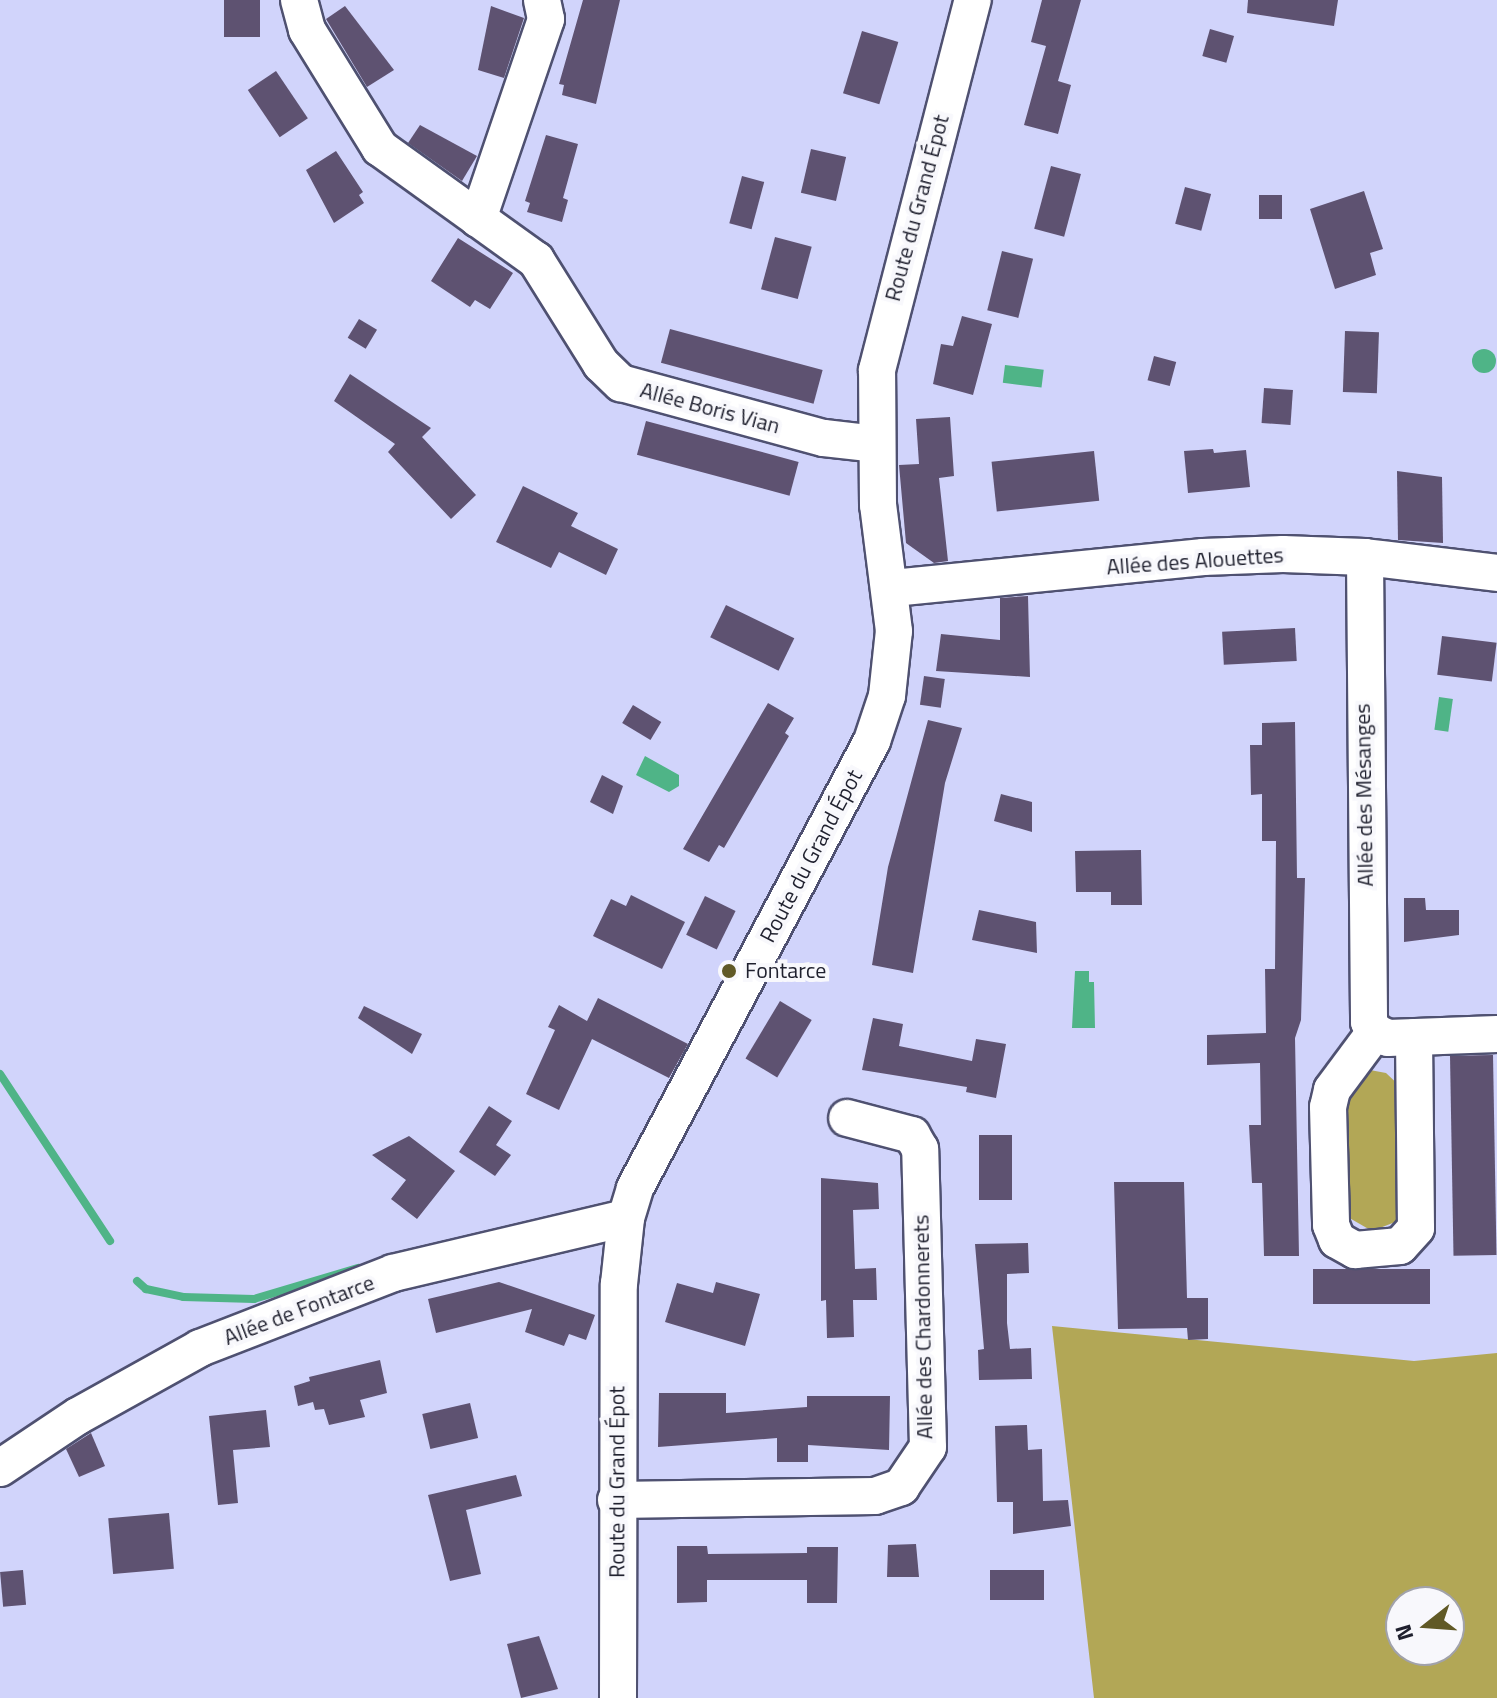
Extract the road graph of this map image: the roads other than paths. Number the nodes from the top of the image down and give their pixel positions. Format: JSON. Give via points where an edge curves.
{"nodes":[{"id":1,"x":299,"y":0,"type":"edge"},
{"id":2,"x":542,"y":0,"type":"edge"},
{"id":3,"x":973,"y":0,"type":"edge"},
{"id":4,"x":478,"y":219,"type":"junction"},
{"id":5,"x":876,"y":444,"type":"junction"},
{"id":6,"x":1365,"y":557,"type":"junction"},
{"id":7,"x":1497,"y":573,"type":"edge"},
{"id":8,"x":893,"y":588,"type":"junction"},
{"id":9,"x":1375,"y":1032,"type":"junction"},
{"id":10,"x":1497,"y":1034,"type":"edge"},
{"id":11,"x":1414,"y":1037,"type":"junction"},
{"id":12,"x":847,"y":1118,"type":"dead end"},
{"id":13,"x":626,"y":1218,"type":"junction"},
{"id":14,"x":0,"y":1468,"type":"edge"},
{"id":15,"x":616,"y":1500,"type":"junction"},
{"id":16,"x":618,"y":1698,"type":"edge"}],
"edges":[{"from":1,"to":4,"type":"street","name":"Allée Boris Vian","via":[[307,30],[380,148]]},
{"from":2,"to":4,"type":"street","via":[[546,19]]},
{"from":3,"to":5,"type":"street","name":"Route du Grand Épot","via":[[892,300],[877,370]]},
{"from":4,"to":5,"type":"street","name":"Allée Boris Vian","via":[[536,260],[601,364],[621,383],[824,438]]},
{"from":5,"to":8,"type":"street","name":"Route du Grand Épot","via":[[882,549]]},
{"from":6,"to":7,"type":"street","name":"Allée des Alouettes"},
{"from":6,"to":8,"type":"street","name":"Allée des Alouettes","via":[[1203,557]]},
{"from":6,"to":9,"type":"street","name":"Allée des Mésanges","via":[[1367,1003]]},
{"from":8,"to":13,"type":"street","name":"Route du Grand Épot","via":[[892,662],[872,741],[635,1188]]},
{"from":9,"to":11,"type":"street"},
{"from":9,"to":11,"type":"street","via":[[1332,1090],[1328,1107],[1331,1225],[1337,1240],[1355,1250],[1400,1246],[1416,1228]]},
{"from":10,"to":11,"type":"street"},
{"from":12,"to":15,"type":"street","name":"Allée des Chardonnerets","via":[[912,1135],[920,1149],[928,1447],[901,1487],[875,1496]]},
{"from":13,"to":14,"type":"street","name":"Allée de Fontarce","via":[[393,1273],[200,1348],[78,1416]]},
{"from":13,"to":15,"type":"street","name":"Route du Grand Épot","via":[[619,1284]]},
{"from":15,"to":16,"type":"street","name":"Route du Grand Épot"}]}
